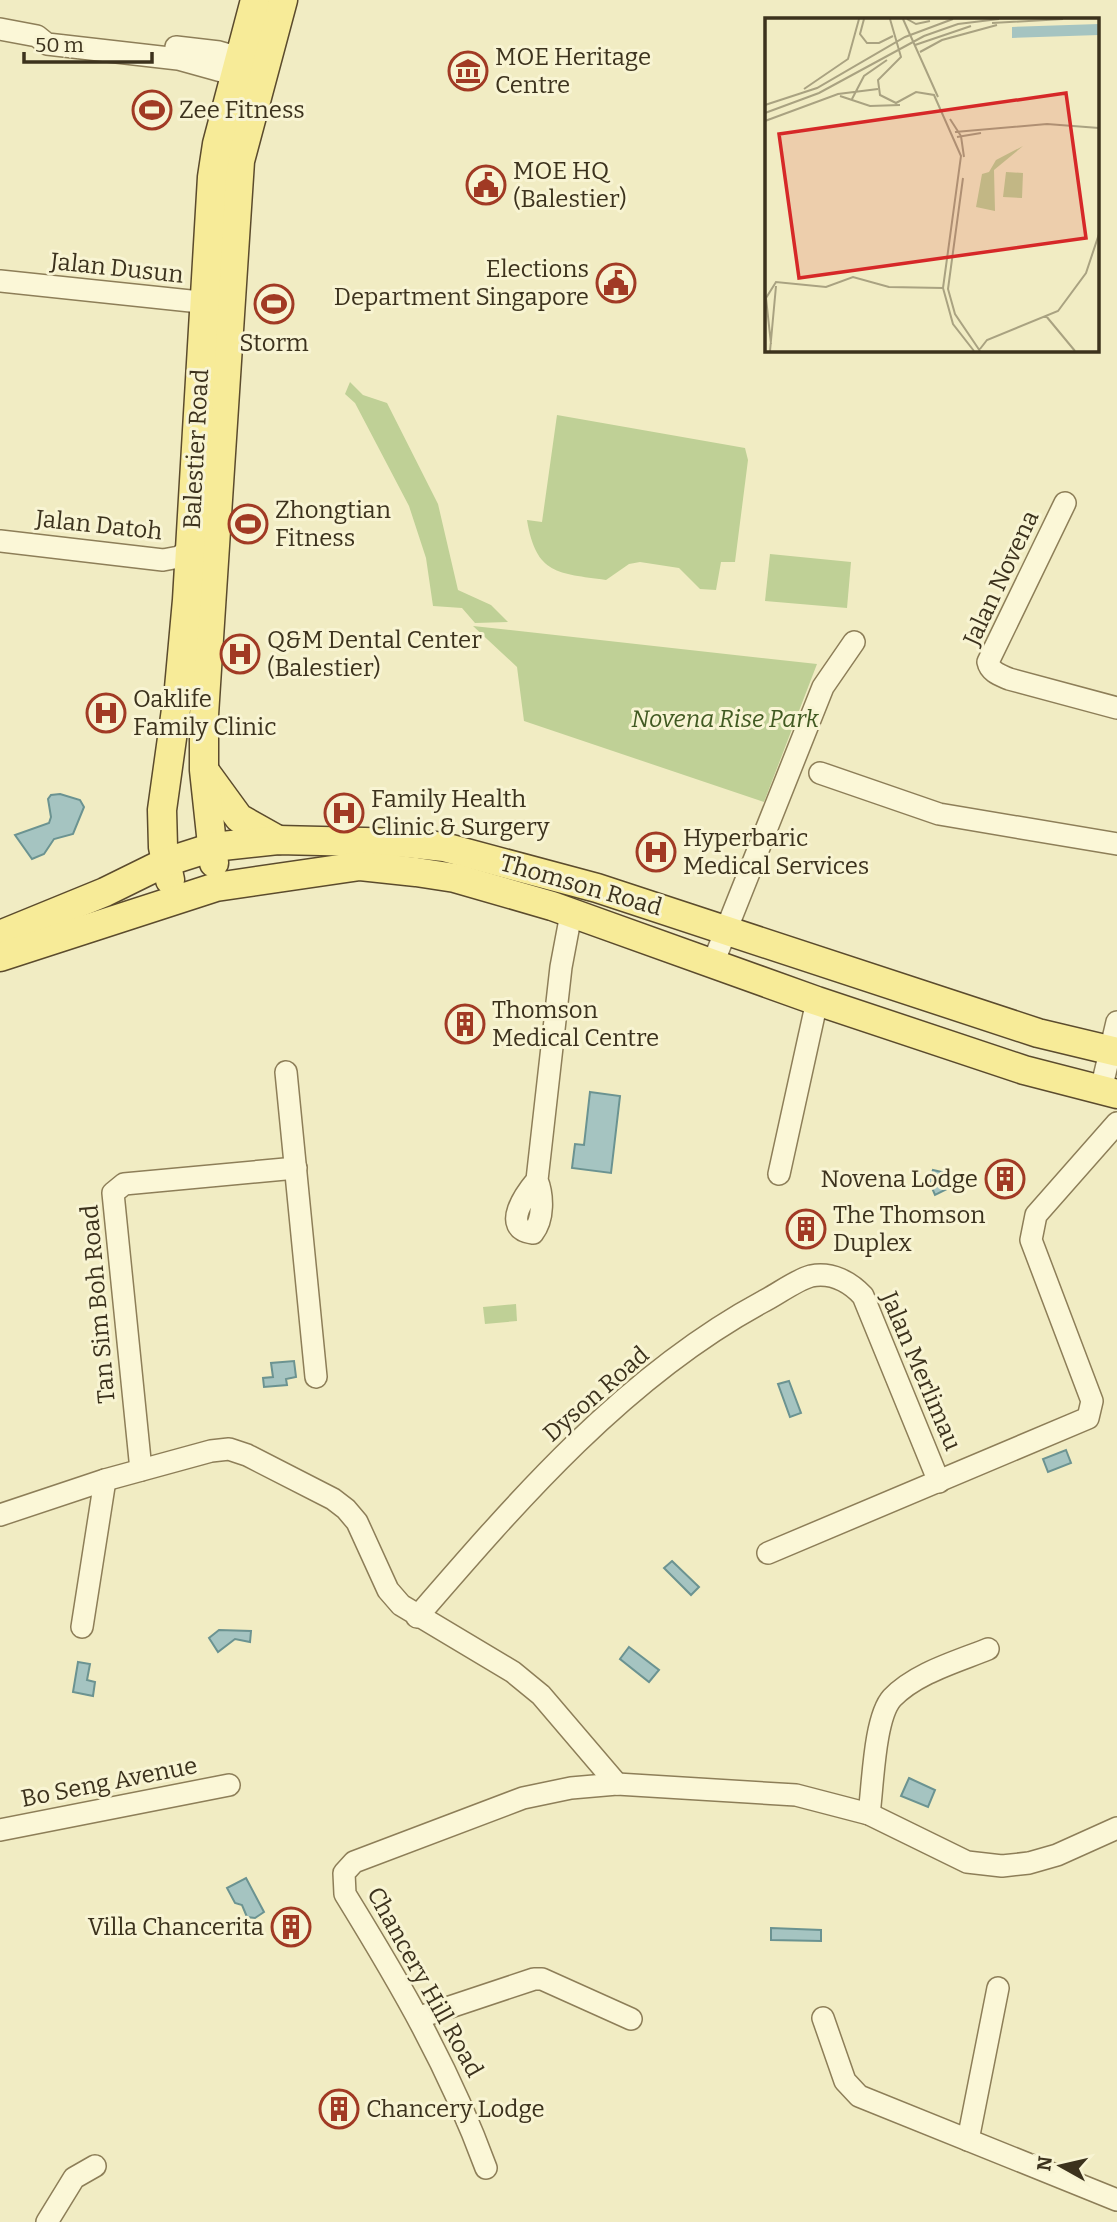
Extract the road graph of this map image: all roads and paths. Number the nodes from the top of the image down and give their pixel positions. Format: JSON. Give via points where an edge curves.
{"nodes":[{"id":1,"x":255,"y":0,"type":"edge"},
{"id":2,"x":283,"y":0,"type":"edge"},
{"id":3,"x":0,"y":29,"type":"edge"},
{"id":4,"x":251,"y":70,"type":"junction"},
{"id":5,"x":0,"y":281,"type":"edge"},
{"id":6,"x":216,"y":304,"type":"junction"},
{"id":7,"x":1065,"y":503,"type":"dead end"},
{"id":8,"x":0,"y":541,"type":"edge"},
{"id":9,"x":190,"y":550,"type":"junction"},
{"id":10,"x":854,"y":642,"type":"dead end"},
{"id":11,"x":1117,"y":708,"type":"edge"},
{"id":12,"x":204,"y":770,"type":"junction"},
{"id":13,"x":820,"y":773,"type":"dead end"},
{"id":14,"x":162,"y":810,"type":"junction"},
{"id":15,"x":282,"y":840,"type":"junction"},
{"id":16,"x":1117,"y":844,"type":"edge"},
{"id":17,"x":213,"y":847,"type":"junction"},
{"id":18,"x":166,"y":862,"type":"junction"},
{"id":19,"x":325,"y":872,"type":"junction"},
{"id":20,"x":216,"y":887,"type":"junction"},
{"id":21,"x":105,"y":892,"type":"junction"},
{"id":22,"x":175,"y":900,"type":"junction"},
{"id":23,"x":571,"y":914,"type":"junction"},
{"id":24,"x":725,"y":928,"type":"junction"},
{"id":25,"x":0,"y":935,"type":"edge"},
{"id":26,"x":762,"y":943,"type":"junction"},
{"id":27,"x":0,"y":957,"type":"edge"},
{"id":28,"x":713,"y":963,"type":"junction"},
{"id":29,"x":752,"y":978,"type":"junction"},
{"id":30,"x":817,"y":1001,"type":"junction"},
{"id":31,"x":1117,"y":1023,"type":"edge"},
{"id":32,"x":1113,"y":1052,"type":"edge"},
{"id":33,"x":286,"y":1072,"type":"dead end"},
{"id":34,"x":1109,"y":1092,"type":"edge"},
{"id":35,"x":1117,"y":1123,"type":"edge"},
{"id":36,"x":296,"y":1168,"type":"junction"},
{"id":37,"x":779,"y":1174,"type":"dead end"},
{"id":38,"x":537,"y":1180,"type":"dead end"},
{"id":39,"x":850,"y":1283,"type":"joint"},
{"id":40,"x":316,"y":1377,"type":"dead end"},
{"id":41,"x":141,"y":1470,"type":"junction"},
{"id":42,"x":105,"y":1480,"type":"junction"},
{"id":43,"x":939,"y":1482,"type":"junction"},
{"id":44,"x":0,"y":1516,"type":"edge"},
{"id":45,"x":768,"y":1553,"type":"dead end"},
{"id":46,"x":417,"y":1618,"type":"junction"},
{"id":47,"x":82,"y":1627,"type":"dead end"},
{"id":48,"x":988,"y":1649,"type":"dead end"},
{"id":49,"x":617,"y":1784,"type":"junction"},
{"id":50,"x":229,"y":1785,"type":"dead end"},
{"id":51,"x":869,"y":1814,"type":"junction"},
{"id":52,"x":1117,"y":1828,"type":"edge"},
{"id":53,"x":0,"y":1830,"type":"edge"},
{"id":54,"x":998,"y":1988,"type":"dead end"},
{"id":55,"x":420,"y":2017,"type":"junction"},
{"id":56,"x":823,"y":2018,"type":"dead end"},
{"id":57,"x":631,"y":2019,"type":"dead end"},
{"id":58,"x":968,"y":2140,"type":"junction"},
{"id":59,"x":95,"y":2166,"type":"dead end"},
{"id":60,"x":486,"y":2168,"type":"dead end"},
{"id":61,"x":1117,"y":2200,"type":"edge"},
{"id":62,"x":47,"y":2222,"type":"edge"}],
"edges":[{"from":1,"to":4,"type":"main road","name":"Balestier Road"},
{"from":2,"to":4,"type":"main road","name":"Balestier Road"},
{"from":3,"to":4,"type":"street","via":[[37,36],[47,44]]},
{"from":4,"to":6,"type":"main road","name":"Balestier Road"},
{"from":5,"to":6,"type":"street","name":"Jalan Dusun"},
{"from":6,"to":9,"type":"main road","name":"Balestier Road"},
{"from":6,"to":12,"type":"main road","name":"Balestier Road"},
{"from":7,"to":11,"type":"street","name":"Jalan Novena","via":[[989,666],[1009,679]]},
{"from":8,"to":9,"type":"street","name":"Jalan Datoh","via":[[163,560]]},
{"from":9,"to":14,"type":"main road","name":"Balestier Road","via":[[179,688]]},
{"from":10,"to":24,"type":"street","via":[[823,687]]},
{"from":12,"to":15,"type":"main road","via":[[239,818]]},
{"from":12,"to":17,"type":"main road","name":"Balestier Road"},
{"from":13,"to":16,"type":"street","via":[[939,814]]},
{"from":14,"to":18,"type":"main road","name":"Balestier Road"},
{"from":14,"to":21,"type":"main road","via":[[135,862]]},
{"from":15,"to":17,"type":"main road","name":"Thomson Road"},
{"from":15,"to":19,"type":"main road"},
{"from":15,"to":24,"type":"main road","name":"Thomson Road","via":[[444,847],[586,884]]},
{"from":17,"to":18,"type":"main road","name":"Thomson Road"},
{"from":17,"to":20,"type":"main road","name":"Balestier Road"},
{"from":18,"to":21,"type":"main road","name":"Thomson Road"},
{"from":18,"to":22,"type":"main road","name":"Balestier Road"},
{"from":19,"to":20,"type":"main road","name":"Thomson Road"},
{"from":19,"to":23,"type":"main road","name":"Thomson Road","via":[[360,866],[442,876]]},
{"from":20,"to":22,"type":"main road","name":"Thomson Road"},
{"from":21,"to":25,"type":"main road","name":"Thomson Road"},
{"from":22,"to":27,"type":"main road","name":"Thomson Road"},
{"from":23,"to":28,"type":"main road","name":"Thomson Road"},
{"from":23,"to":38,"type":"street","name":"Thomson Road","via":[[559,979]]},
{"from":24,"to":26,"type":"main road","name":"Thomson Road"},
{"from":24,"to":28,"type":"street"},
{"from":26,"to":29,"type":"main road"},
{"from":26,"to":32,"type":"main road","name":"Thomson Road","via":[[1038,1033]]},
{"from":28,"to":29,"type":"main road","name":"Thomson Road"},
{"from":29,"to":30,"type":"main road","name":"Thomson Road"},
{"from":30,"to":34,"type":"main road","name":"Thomson Road","via":[[1013,1066]]},
{"from":30,"to":37,"type":"street"},
{"from":31,"to":32,"type":"street"},
{"from":32,"to":34,"type":"street"},
{"from":33,"to":36,"type":"street"},
{"from":35,"to":43,"type":"street","name":"Jalan Merlimau","via":[[1036,1215],[1031,1232],[1092,1401],[1088,1418]]},
{"from":36,"to":40,"type":"street"},
{"from":36,"to":41,"type":"street","name":"Tan Sim Boh Road","via":[[124,1184],[113,1193]]},
{"from":39,"to":43,"type":"street","name":"Jalan Merlimau","via":[[863,1296]]},
{"from":39,"to":46,"type":"street","name":"Dyson Road","via":[[811,1276],[716,1327],[580,1438]]},
{"from":41,"to":42,"type":"street"},
{"from":41,"to":46,"type":"street","via":[[229,1450],[333,1499],[357,1521],[388,1590]]},
{"from":42,"to":44,"type":"street"},
{"from":42,"to":47,"type":"street"},
{"from":43,"to":45,"type":"street","name":"Jalan Merlimau"},
{"from":46,"to":49,"type":"street","via":[[513,1672],[541,1695]]},
{"from":48,"to":51,"type":"street","via":[[909,1684],[891,1700],[880,1730]]},
{"from":49,"to":51,"type":"street","name":"Chancery Hill Road","via":[[796,1795]]},
{"from":49,"to":55,"type":"street","name":"Chancery Hill Road","via":[[523,1798],[348,1867],[342,1880],[345,1894]]},
{"from":50,"to":53,"type":"street","name":"Bo Seng Avenue"},
{"from":51,"to":52,"type":"street","name":"Chancery Hill Road","via":[[967,1862],[1002,1866],[1058,1854]]},
{"from":54,"to":58,"type":"street"},
{"from":55,"to":57,"type":"street","via":[[542,1979]]},
{"from":55,"to":60,"type":"street","name":"Chancery Hill Road","via":[[462,2102]]},
{"from":56,"to":58,"type":"street","via":[[850,2089]]},
{"from":58,"to":61,"type":"street"},
{"from":59,"to":62,"type":"street","via":[[74,2178]]}]}
